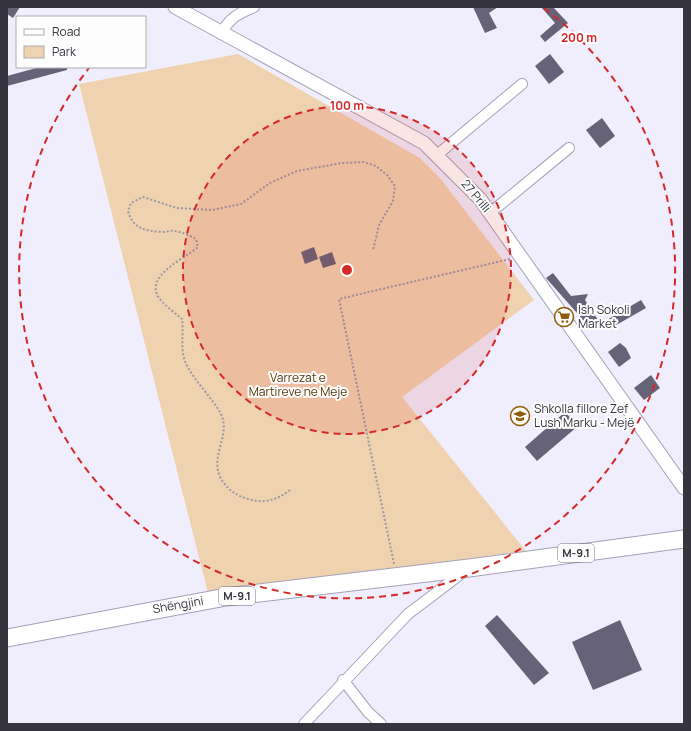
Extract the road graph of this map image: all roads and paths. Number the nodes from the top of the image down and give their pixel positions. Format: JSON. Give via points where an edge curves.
{"nodes":[{"id":1,"x":175,"y":7,"type":"edge"},
{"id":2,"x":254,"y":7,"type":"edge"},
{"id":3,"x":221,"y":34,"type":"junction"},
{"id":4,"x":522,"y":84,"type":"dead end"},
{"id":5,"x":569,"y":148,"type":"dead end"},
{"id":6,"x":437,"y":155,"type":"junction"},
{"id":7,"x":490,"y":213,"type":"junction"},
{"id":8,"x":374,"y":250,"type":"dead end"},
{"id":9,"x":521,"y":257,"type":"junction"},
{"id":10,"x":684,"y":488,"type":"edge"},
{"id":11,"x":290,"y":490,"type":"dead end"},
{"id":12,"x":684,"y":539,"type":"edge"},
{"id":13,"x":469,"y":568,"type":"junction"},
{"id":14,"x":396,"y":576,"type":"junction"},
{"id":15,"x":7,"y":638,"type":"edge"},
{"id":16,"x":343,"y":680,"type":"junction"},
{"id":17,"x":304,"y":724,"type":"edge"},
{"id":18,"x":381,"y":724,"type":"edge"}],
"edges":[{"from":1,"to":3,"type":"street","name":"27 Prilli"},
{"from":2,"to":3,"type":"street","via":[[227,22]]},
{"from":3,"to":6,"type":"street","name":"27 Prilli","via":[[424,143]]},
{"from":4,"to":6,"type":"street"},
{"from":5,"to":7,"type":"street"},
{"from":6,"to":7,"type":"street","name":"27 Prilli","via":[[466,183]]},
{"from":7,"to":9,"type":"street","name":"27 Prilli"},
{"from":8,"to":11,"type":"path","via":[[379,225],[393,201],[395,186],[376,166],[364,162],[342,163],[297,172],[270,183],[242,204],[212,210],[177,208],[143,197],[131,203],[128,211],[133,224],[138,228],[180,232],[196,239],[198,246],[159,276],[156,284],[158,297],[182,319],[182,348],[185,361],[196,382],[224,421],[218,475],[228,489],[239,497],[256,501],[278,499]]},
{"from":9,"to":10,"type":"street","name":"27 Prilli"},
{"from":9,"to":14,"type":"path","via":[[339,299]]},
{"from":12,"to":13,"type":"main road","number":"M-9.1"},
{"from":13,"to":14,"type":"main road","name":"Shëngjini","number":"M-9.1"},
{"from":13,"to":16,"type":"street","via":[[408,614]]},
{"from":14,"to":15,"type":"main road","name":"Shëngjini","number":"M-9.1","via":[[219,598]]},
{"from":16,"to":17,"type":"street"},
{"from":16,"to":18,"type":"street"}]}
